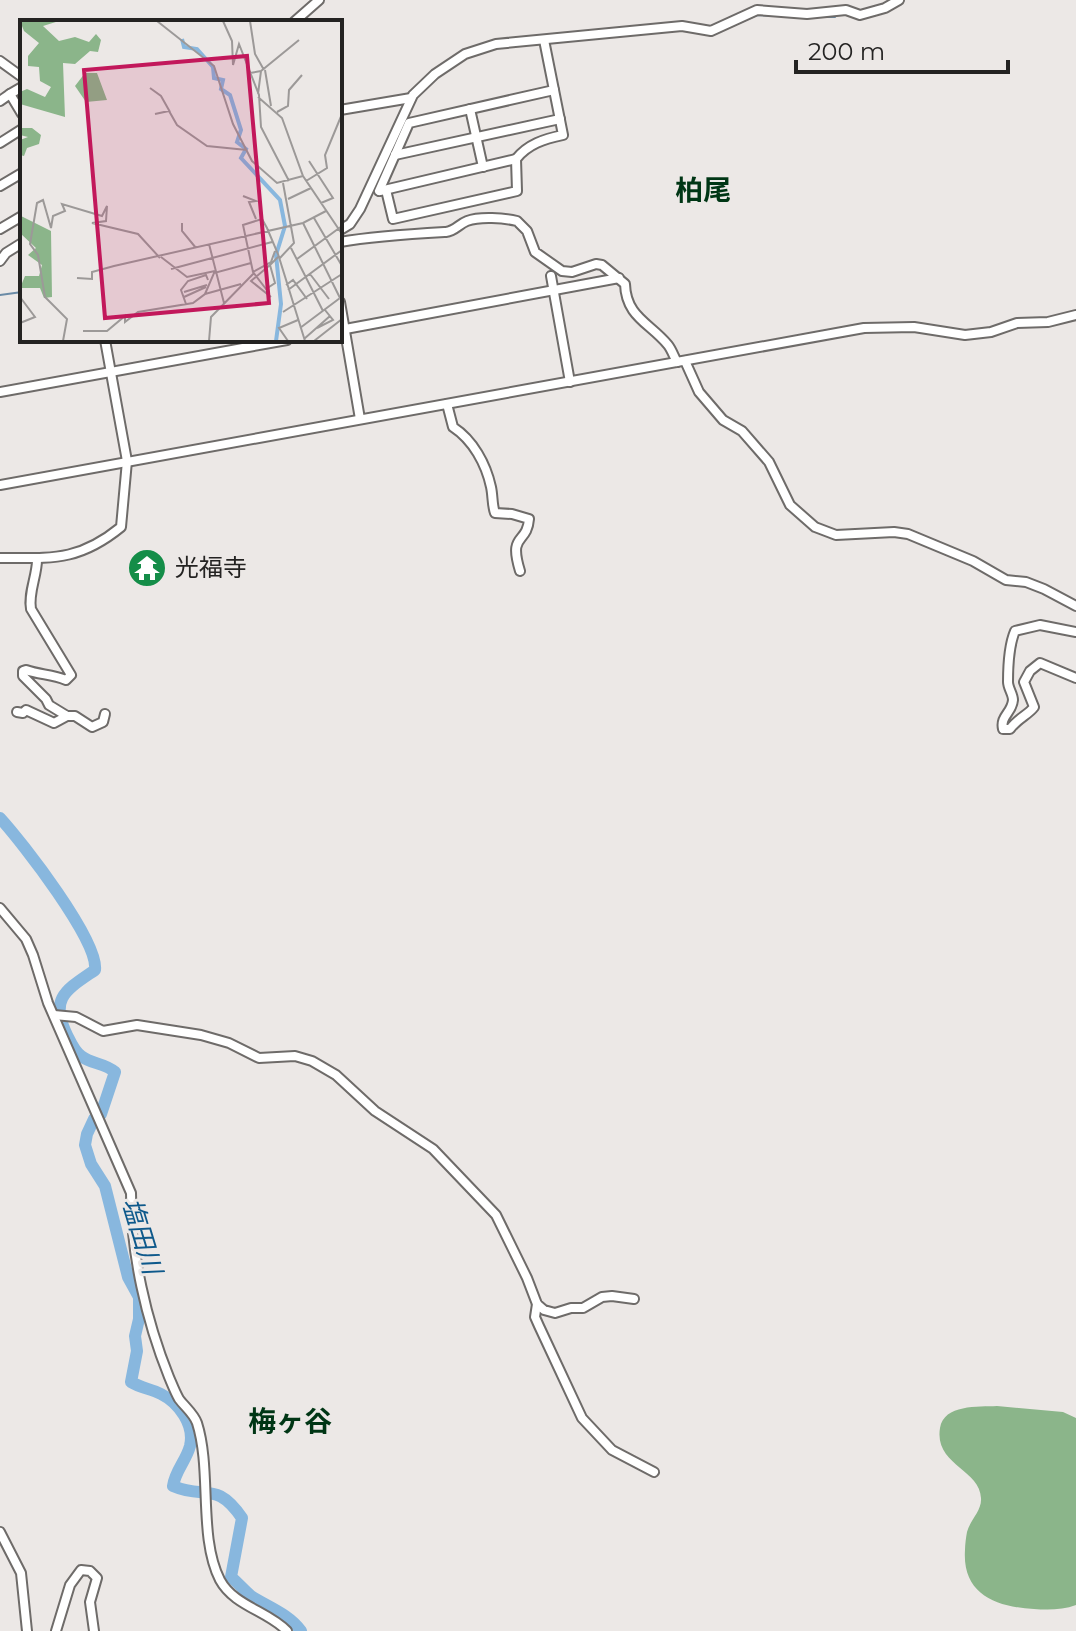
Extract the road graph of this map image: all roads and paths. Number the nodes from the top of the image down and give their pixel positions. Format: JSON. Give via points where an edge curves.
{"nodes":[{"id":1,"x":319,"y":0,"type":"edge"},
{"id":2,"x":899,"y":0,"type":"edge"},
{"id":3,"x":296,"y":20,"type":"edge"},
{"id":4,"x":544,"y":40,"type":"junction"},
{"id":5,"x":0,"y":61,"type":"edge"},
{"id":6,"x":20,"y":76,"type":"edge"},
{"id":7,"x":20,"y":88,"type":"edge"},
{"id":8,"x":554,"y":90,"type":"junction"},
{"id":9,"x":10,"y":94,"type":"junction"},
{"id":10,"x":411,"y":98,"type":"junction"},
{"id":11,"x":0,"y":101,"type":"edge"},
{"id":12,"x":470,"y":109,"type":"junction"},
{"id":13,"x":342,"y":110,"type":"edge"},
{"id":14,"x":20,"y":111,"type":"edge"},
{"id":15,"x":560,"y":119,"type":"junction"},
{"id":16,"x":20,"y":130,"type":"edge"},
{"id":17,"x":477,"y":137,"type":"junction"},
{"id":18,"x":0,"y":143,"type":"edge"},
{"id":19,"x":395,"y":155,"type":"junction"},
{"id":20,"x":516,"y":159,"type":"junction"},
{"id":21,"x":483,"y":167,"type":"junction"},
{"id":22,"x":20,"y":174,"type":"edge"},
{"id":23,"x":0,"y":186,"type":"edge"},
{"id":24,"x":382,"y":191,"type":"junction"},
{"id":25,"x":368,"y":193,"type":"junction"},
{"id":26,"x":20,"y":217,"type":"edge"},
{"id":27,"x":0,"y":229,"type":"edge"},
{"id":28,"x":342,"y":229,"type":"edge"},
{"id":29,"x":342,"y":242,"type":"edge"},
{"id":30,"x":20,"y":244,"type":"edge"},
{"id":31,"x":0,"y":261,"type":"edge"},
{"id":32,"x":551,"y":276,"type":"dead end"},
{"id":33,"x":619,"y":278,"type":"junction"},
{"id":34,"x":553,"y":290,"type":"junction"},
{"id":35,"x":1076,"y":315,"type":"edge"},
{"id":36,"x":342,"y":330,"type":"edge"},
{"id":37,"x":105,"y":342,"type":"edge"},
{"id":38,"x":276,"y":342,"type":"edge"},
{"id":39,"x":681,"y":362,"type":"junction"},
{"id":40,"x":111,"y":372,"type":"junction"},
{"id":41,"x":570,"y":382,"type":"junction"},
{"id":42,"x":0,"y":392,"type":"edge"},
{"id":43,"x":447,"y":404,"type":"junction"},
{"id":44,"x":360,"y":419,"type":"junction"},
{"id":45,"x":127,"y":461,"type":"junction"},
{"id":46,"x":0,"y":485,"type":"edge"},
{"id":47,"x":0,"y":558,"type":"edge"},
{"id":48,"x":37,"y":560,"type":"junction"},
{"id":49,"x":520,"y":571,"type":"dead end"},
{"id":50,"x":1076,"y":606,"type":"edge"},
{"id":51,"x":1076,"y":632,"type":"edge"},
{"id":52,"x":1076,"y":678,"type":"edge"},
{"id":53,"x":17,"y":712,"type":"dead end"},
{"id":54,"x":105,"y":714,"type":"dead end"},
{"id":55,"x":67,"y":716,"type":"junction"},
{"id":56,"x":0,"y":908,"type":"edge"},
{"id":57,"x":54,"y":1015,"type":"junction"},
{"id":58,"x":634,"y":1299,"type":"dead end"},
{"id":59,"x":537,"y":1304,"type":"junction"},
{"id":60,"x":654,"y":1472,"type":"dead end"},
{"id":61,"x":0,"y":1532,"type":"edge"},
{"id":62,"x":27,"y":1631,"type":"edge"},
{"id":63,"x":56,"y":1631,"type":"edge"},
{"id":64,"x":94,"y":1631,"type":"edge"},
{"id":65,"x":287,"y":1631,"type":"edge"}],
"edges":[{"from":1,"to":3,"type":"street"},
{"from":2,"to":4,"type":"street","via":[[860,15],[846,10],[757,10],[711,31],[682,26]]},
{"from":4,"to":8,"type":"street"},
{"from":4,"to":10,"type":"street","via":[[496,44],[465,54]]},
{"from":5,"to":6,"type":"street"},
{"from":7,"to":9,"type":"street"},
{"from":8,"to":12,"type":"street"},
{"from":8,"to":15,"type":"street"},
{"from":9,"to":11,"type":"street"},
{"from":9,"to":14,"type":"street"},
{"from":10,"to":13,"type":"street"},
{"from":10,"to":25,"type":"street"},
{"from":12,"to":17,"type":"street"},
{"from":12,"to":19,"type":"street","via":[[409,123]]},
{"from":15,"to":17,"type":"street"},
{"from":15,"to":20,"type":"street","via":[[563,135],[534,143]]},
{"from":16,"to":18,"type":"street"},
{"from":17,"to":19,"type":"street"},
{"from":17,"to":21,"type":"street"},
{"from":19,"to":24,"type":"street"},
{"from":20,"to":21,"type":"street"},
{"from":20,"to":24,"type":"street","via":[[517,191],[393,219]]},
{"from":21,"to":24,"type":"street"},
{"from":22,"to":23,"type":"street"},
{"from":24,"to":25,"type":"street"},
{"from":25,"to":28,"type":"street"},
{"from":26,"to":27,"type":"street"},
{"from":29,"to":33,"type":"street","via":[[447,232],[472,219],[513,220],[527,231],[535,252],[562,271],[596,264]]},
{"from":30,"to":31,"type":"street"},
{"from":32,"to":34,"type":"street"},
{"from":33,"to":34,"type":"street"},
{"from":33,"to":39,"type":"street","via":[[633,312]]},
{"from":34,"to":36,"type":"street"},
{"from":34,"to":41,"type":"street"},
{"from":35,"to":39,"type":"street","via":[[965,335],[914,327],[864,328]]},
{"from":36,"to":44,"type":"street"},
{"from":37,"to":40,"type":"street"},
{"from":38,"to":40,"type":"street"},
{"from":39,"to":41,"type":"street"},
{"from":39,"to":50,"type":"street","via":[[723,420],[742,431],[769,462],[790,505],[815,527],[836,535],[908,534]]},
{"from":40,"to":42,"type":"street"},
{"from":40,"to":45,"type":"street"},
{"from":41,"to":43,"type":"street"},
{"from":43,"to":44,"type":"street"},
{"from":43,"to":49,"type":"street","via":[[453,427],[482,461],[495,513],[529,519],[515,545]]},
{"from":44,"to":45,"type":"street"},
{"from":45,"to":46,"type":"street"},
{"from":45,"to":48,"type":"street","via":[[121,527],[83,550]]},
{"from":47,"to":48,"type":"street"},
{"from":48,"to":55,"type":"street","via":[[31,609],[71,675],[66,680],[26,670],[23,676]]},
{"from":51,"to":52,"type":"street","via":[[1040,625],[1015,631],[1008,684],[1013,698],[1003,729],[1010,729],[1034,707],[1024,682],[1036,666],[1047,664]]},
{"from":53,"to":55,"type":"street","via":[[35,712],[54,723]]},
{"from":54,"to":55,"type":"street","via":[[103,722],[92,727]]},
{"from":56,"to":57,"type":"street","via":[[26,939]]},
{"from":57,"to":59,"type":"street","via":[[76,1017],[103,1031],[137,1025],[201,1035],[259,1058],[295,1056],[312,1061],[336,1075],[365,1104],[433,1149],[496,1215]]},
{"from":57,"to":65,"type":"street","via":[[131,1193],[139,1275],[157,1346],[178,1397],[196,1420],[214,1564],[229,1592]]},
{"from":58,"to":59,"type":"street","via":[[602,1297],[583,1308],[555,1313]]},
{"from":59,"to":60,"type":"street","via":[[535,1317],[582,1418],[612,1450]]},
{"from":61,"to":62,"type":"street","via":[[21,1573]]},
{"from":63,"to":64,"type":"street","via":[[70,1585],[81,1570],[97,1578],[90,1602]]}]}
